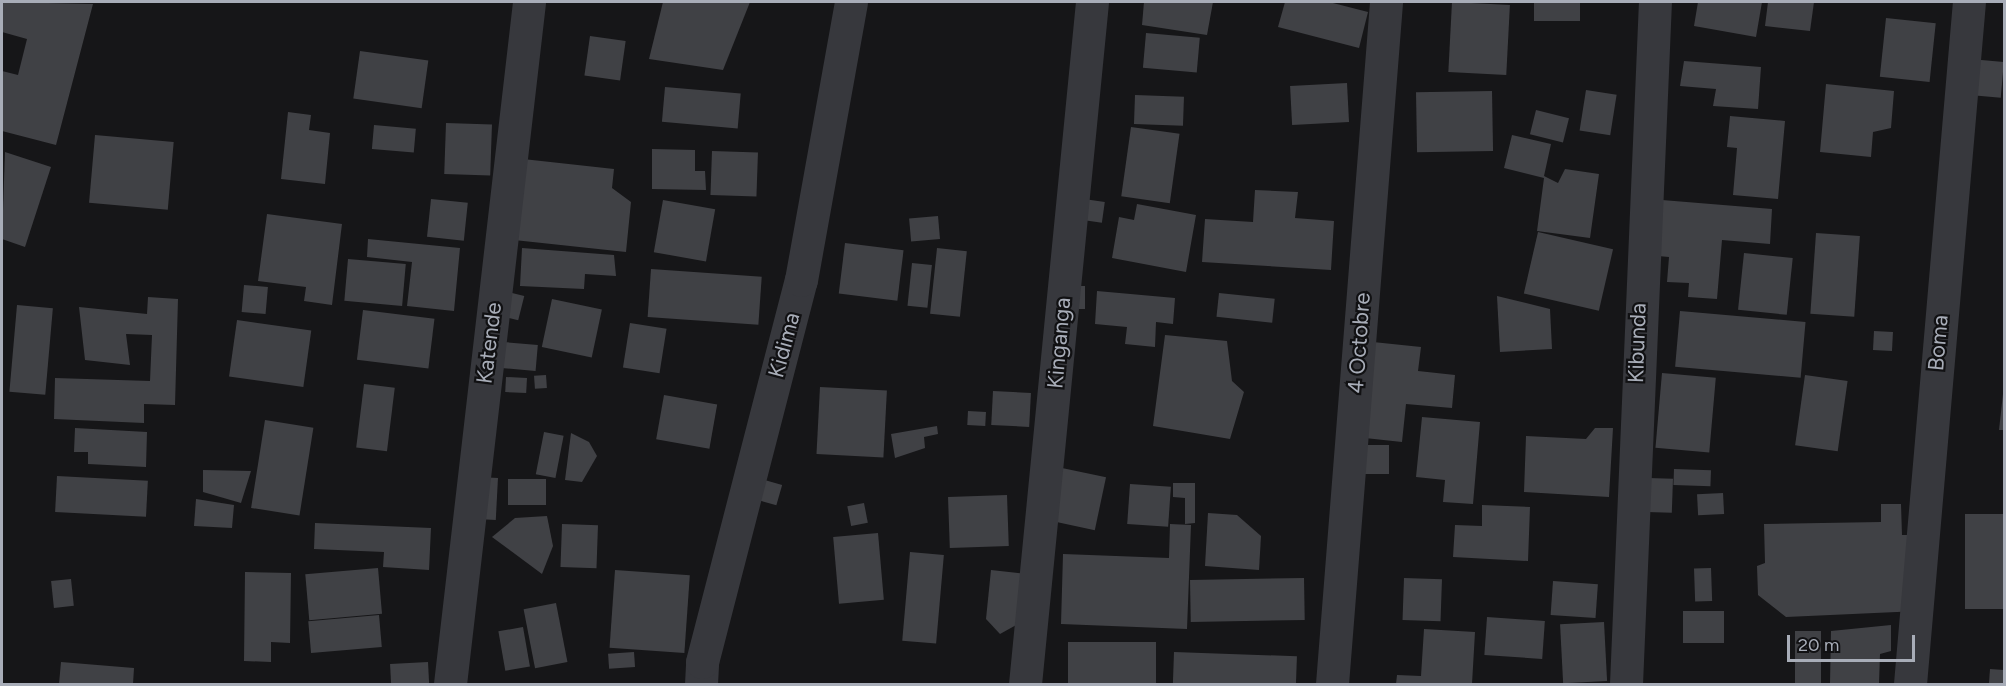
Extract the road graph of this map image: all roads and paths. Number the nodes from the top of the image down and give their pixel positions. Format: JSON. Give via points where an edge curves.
{"nodes":[{"id":1,"x":529,"y":2,"type":"edge"},
{"id":2,"x":851,"y":2,"type":"edge"},
{"id":3,"x":1092,"y":2,"type":"edge"},
{"id":4,"x":1386,"y":2,"type":"edge"},
{"id":5,"x":1654,"y":2,"type":"edge"},
{"id":6,"x":1969,"y":2,"type":"edge"},
{"id":7,"x":450,"y":684,"type":"edge"},
{"id":8,"x":701,"y":684,"type":"edge"},
{"id":9,"x":1024,"y":684,"type":"edge"},
{"id":10,"x":1332,"y":684,"type":"edge"},
{"id":11,"x":1626,"y":684,"type":"edge"},
{"id":12,"x":1910,"y":684,"type":"edge"}],
"edges":[{"from":1,"to":7,"type":"street","name":"Katende"},
{"from":2,"to":8,"type":"street","name":"Kidima","via":[[801,280],[702,662]]},
{"from":3,"to":9,"type":"street","name":"Kinganga"},
{"from":4,"to":10,"type":"street","name":"4 Octobre"},
{"from":5,"to":11,"type":"street","name":"Kibunda"},
{"from":6,"to":12,"type":"street","name":"Boma"}]}
